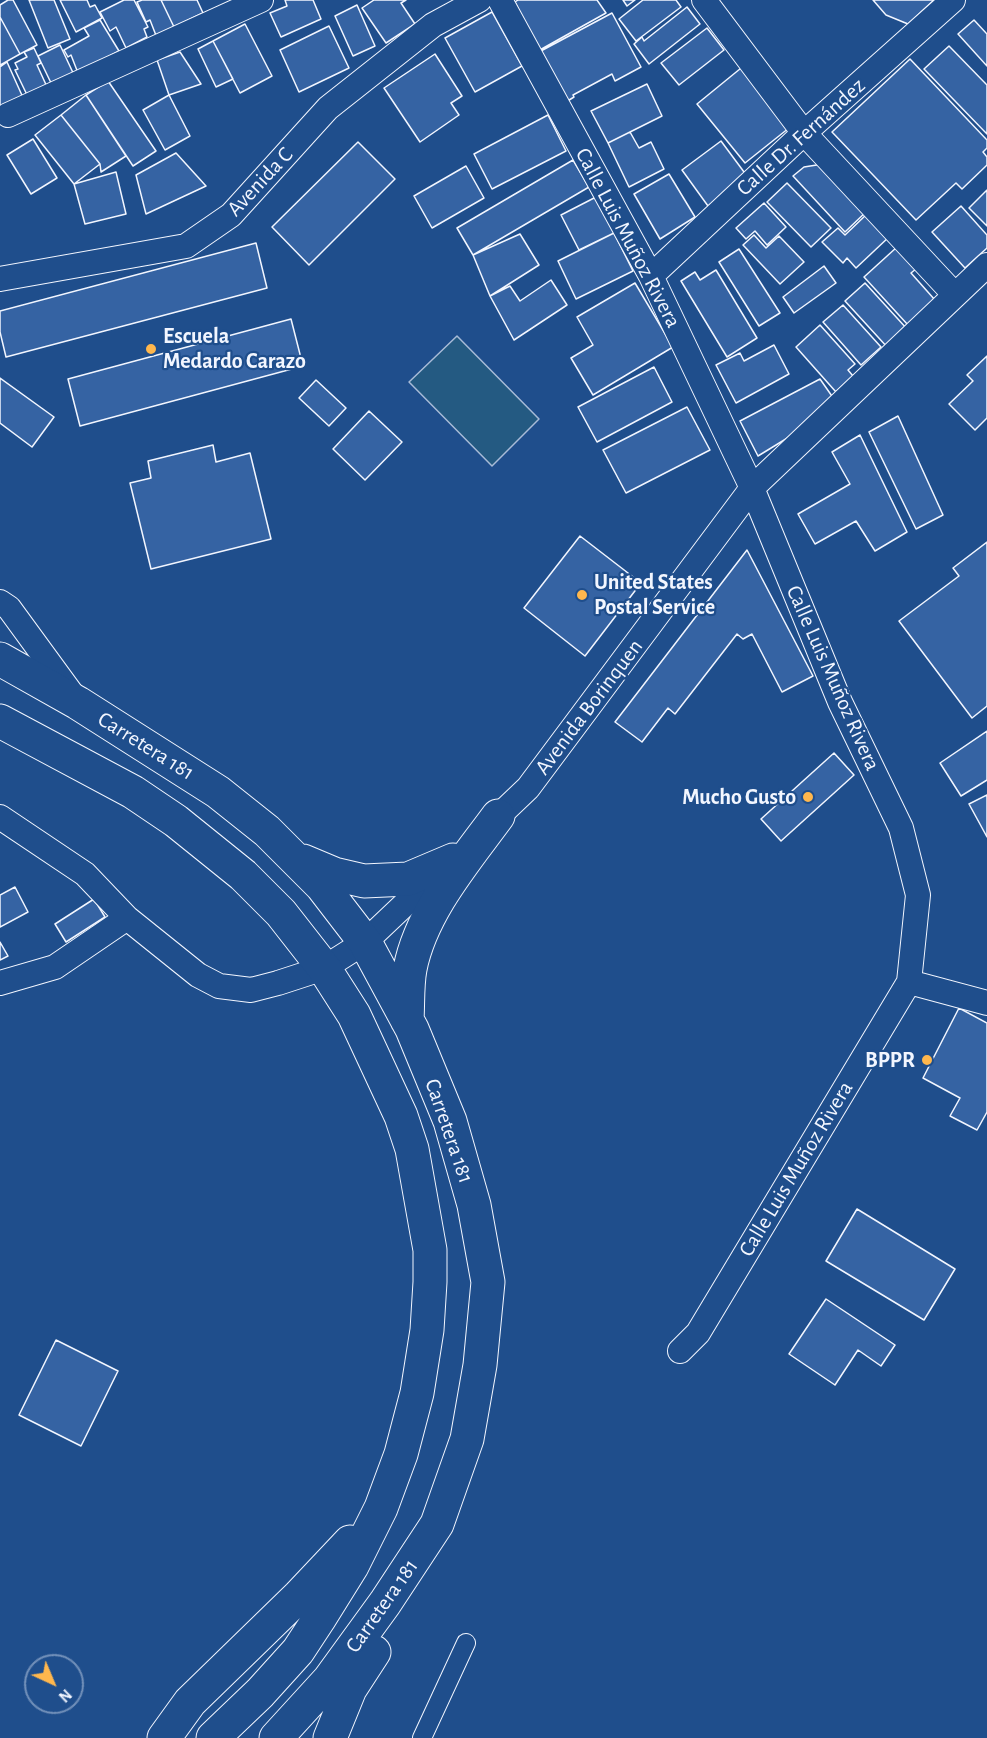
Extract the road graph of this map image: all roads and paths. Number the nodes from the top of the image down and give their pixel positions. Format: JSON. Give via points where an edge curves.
{"nodes":[{"id":1,"x":261,"y":0,"type":"edge"},
{"id":2,"x":479,"y":0,"type":"edge"},
{"id":3,"x":500,"y":0,"type":"edge"},
{"id":4,"x":704,"y":0,"type":"edge"},
{"id":5,"x":953,"y":0,"type":"edge"},
{"id":6,"x":8,"y":115,"type":"dead end"},
{"id":7,"x":804,"y":133,"type":"junction"},
{"id":8,"x":987,"y":264,"type":"edge"},
{"id":9,"x":651,"y":276,"type":"junction"},
{"id":10,"x":0,"y":279,"type":"edge"},
{"id":11,"x":955,"y":295,"type":"junction"},
{"id":12,"x":752,"y":488,"type":"junction"},
{"id":13,"x":5,"y":605,"type":"edge"},
{"id":14,"x":0,"y":659,"type":"edge"},
{"id":15,"x":78,"y":704,"type":"junction"},
{"id":16,"x":0,"y":721,"type":"edge"},
{"id":17,"x":498,"y":816,"type":"junction"},
{"id":18,"x":0,"y":817,"type":"edge"},
{"id":19,"x":292,"y":855,"type":"junction"},
{"id":20,"x":453,"y":860,"type":"junction"},
{"id":21,"x":127,"y":918,"type":"junction"},
{"id":22,"x":365,"y":942,"type":"junction"},
{"id":23,"x":324,"y":968,"type":"junction"},
{"id":24,"x":909,"y":982,"type":"junction"},
{"id":25,"x":0,"y":983,"type":"edge"},
{"id":26,"x":987,"y":1003,"type":"edge"},
{"id":27,"x":407,"y":1020,"type":"junction"},
{"id":28,"x":680,"y":1351,"type":"dead end"},
{"id":29,"x":381,"y":1508,"type":"junction"},
{"id":30,"x":437,"y":1524,"type":"junction"},
{"id":31,"x":466,"y":1643,"type":"dead end"},
{"id":32,"x":164,"y":1738,"type":"edge"},
{"id":33,"x":213,"y":1738,"type":"edge"},
{"id":34,"x":276,"y":1738,"type":"edge"},
{"id":35,"x":330,"y":1738,"type":"edge"},
{"id":36,"x":422,"y":1738,"type":"edge"}],
"edges":[{"from":1,"to":6,"type":"street"},
{"from":2,"to":10,"type":"street","name":"Avenida C","via":[[434,25],[328,108],[231,215],[186,246]]},
{"from":3,"to":9,"type":"street","name":"Calle Luis Muñoz Rivera"},
{"from":4,"to":7,"type":"street"},
{"from":5,"to":7,"type":"street","name":"Calle Dr. Fernández"},
{"from":7,"to":9,"type":"street","name":"Calle Dr. Fernández"},
{"from":7,"to":11,"type":"street"},
{"from":8,"to":11,"type":"street","name":"Avenida Borinquen"},
{"from":9,"to":12,"type":"street","name":"Calle Luis Muñoz Rivera"},
{"from":11,"to":12,"type":"street","name":"Avenida Borinquen"},
{"from":12,"to":17,"type":"street","name":"Avenida Borinquen","via":[[528,788]]},
{"from":12,"to":24,"type":"street","name":"Calle Luis Muñoz Rivera","via":[[840,702],[901,828],[918,895]]},
{"from":13,"to":15,"type":"street"},
{"from":14,"to":15,"type":"main road","name":"Carretera 181"},
{"from":15,"to":19,"type":"main road","name":"Carretera 181","via":[[218,792]]},
{"from":16,"to":23,"type":"main road","name":"Carretera 181","via":[[133,792],[177,821],[243,875],[281,913]]},
{"from":17,"to":20,"type":"street","name":"Avenida Borinquen"},
{"from":17,"to":27,"type":"main road","via":[[453,876],[425,925],[410,969]]},
{"from":18,"to":21,"type":"street","name":"Avenida Borinquen","via":[[85,874]]},
{"from":19,"to":20,"type":"main road","via":[[334,874],[363,881],[408,879]]},
{"from":19,"to":22,"type":"main road","name":"Carretera 181","via":[[322,886]]},
{"from":20,"to":22,"type":"street","name":"Avenida Borinquen"},
{"from":21,"to":23,"type":"street","name":"Avenida Borinquen","via":[[198,975],[219,986],[251,990]]},
{"from":21,"to":25,"type":"street","via":[[55,967]]},
{"from":22,"to":23,"type":"street","name":"Avenida Borinquen"},
{"from":22,"to":27,"type":"main road","name":"Carretera 181"},
{"from":23,"to":29,"type":"main road","name":"Carretera 181","via":[[354,1015],[401,1116],[412,1149],[430,1250],[428,1330],[417,1393]]},
{"from":24,"to":26,"type":"street"},
{"from":24,"to":28,"type":"street","name":"Calle Luis Muñoz Rivera","via":[[698,1333]]},
{"from":27,"to":30,"type":"main road","name":"Carretera 181","via":[[450,1121],[474,1204],[488,1282],[480,1365],[467,1439]]},
{"from":29,"to":32,"type":"main road","via":[[190,1702]]},
{"from":29,"to":33,"type":"main road","name":"Carretera 181","via":[[352,1566],[298,1651]]},
{"from":30,"to":34,"type":"main road","name":"Carretera 181","via":[[329,1680]]},
{"from":30,"to":35,"type":"main road","via":[[410,1594],[350,1689]]},
{"from":31,"to":36,"type":"street"}]}
